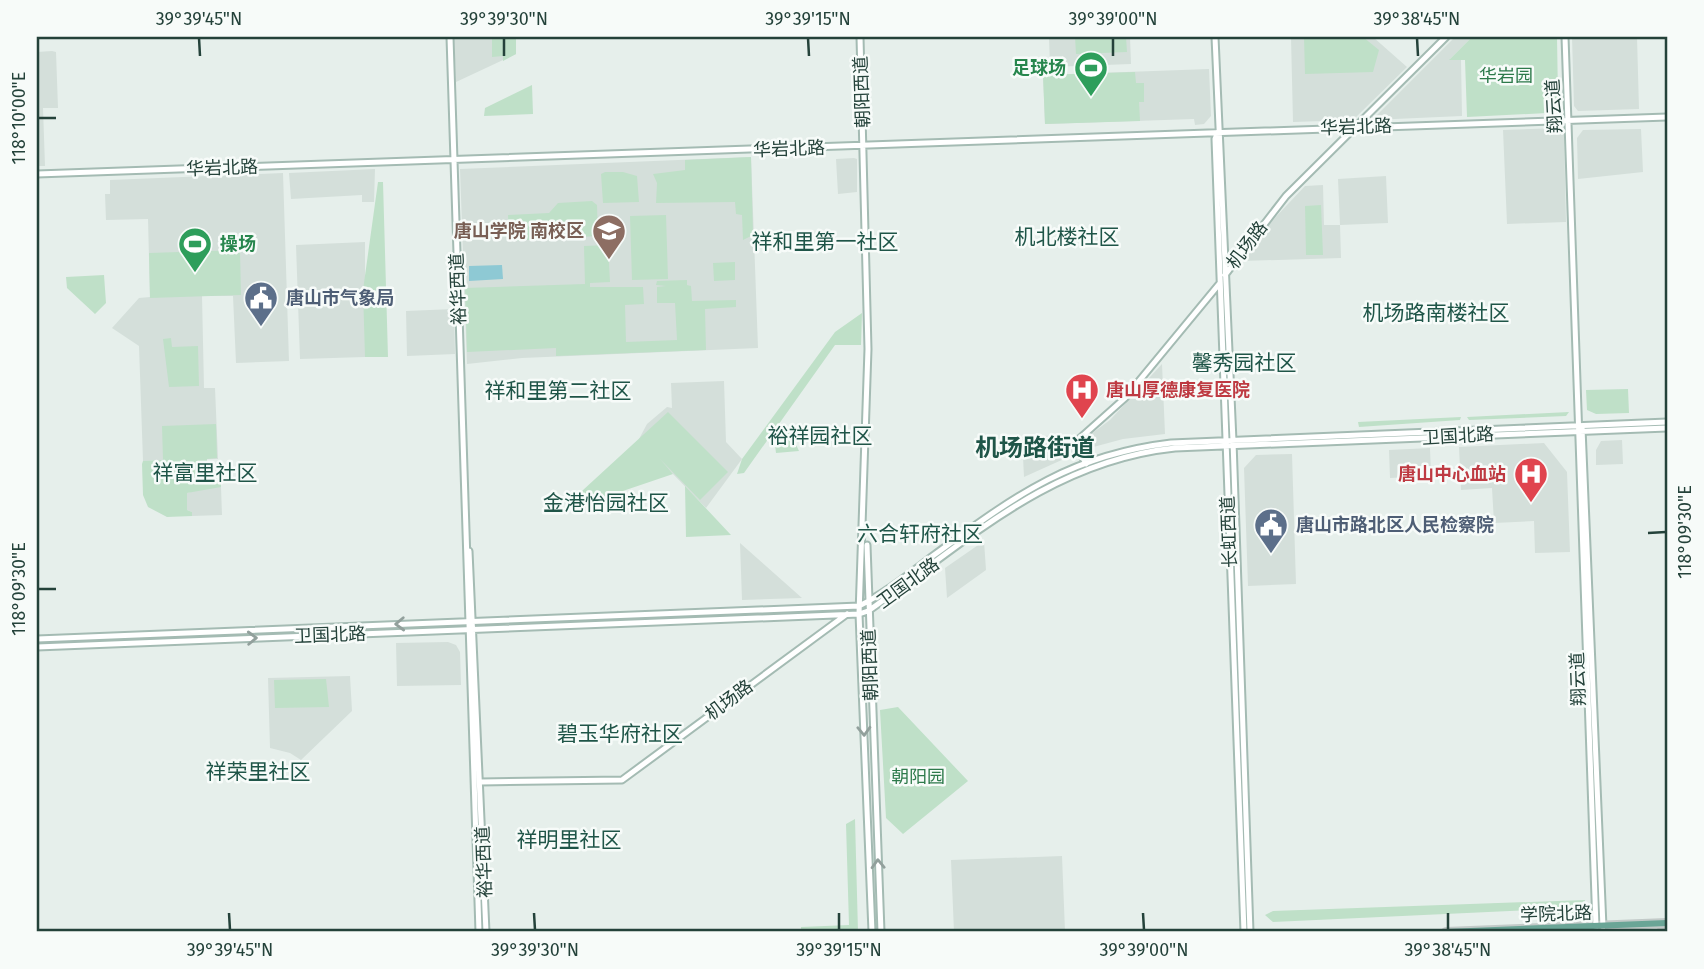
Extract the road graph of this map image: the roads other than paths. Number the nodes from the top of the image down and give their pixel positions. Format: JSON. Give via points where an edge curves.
{"nodes":[{"id":1,"x":450,"y":37,"type":"edge"},
{"id":2,"x":860,"y":37,"type":"edge"},
{"id":3,"x":1215,"y":37,"type":"edge"},
{"id":4,"x":1446,"y":37,"type":"edge"},
{"id":5,"x":1565,"y":37,"type":"edge"},
{"id":6,"x":1667,"y":117,"type":"edge"},
{"id":7,"x":1569,"y":121,"type":"junction"},
{"id":8,"x":1351,"y":128,"type":"junction"},
{"id":9,"x":1218,"y":132,"type":"junction"},
{"id":10,"x":864,"y":147,"type":"junction"},
{"id":11,"x":454,"y":160,"type":"junction"},
{"id":12,"x":37,"y":174,"type":"edge"},
{"id":13,"x":866,"y":185,"type":"junction"},
{"id":14,"x":1226,"y":274,"type":"junction"},
{"id":15,"x":1220,"y":283,"type":"junction"},
{"id":16,"x":1667,"y":422,"type":"edge"},
{"id":17,"x":1667,"y":428,"type":"edge"},
{"id":18,"x":1581,"y":429,"type":"junction"},
{"id":19,"x":1226,"y":444,"type":"junction"},
{"id":20,"x":1234,"y":444,"type":"junction"},
{"id":21,"x":1086,"y":464,"type":"junction"},
{"id":22,"x":867,"y":602,"type":"junction"},
{"id":23,"x":859,"y":606,"type":"junction"},
{"id":24,"x":868,"y":611,"type":"junction"},
{"id":25,"x":849,"y":612,"type":"junction"},
{"id":26,"x":859,"y":614,"type":"junction"},
{"id":27,"x":471,"y":622,"type":"junction"},
{"id":28,"x":471,"y":630,"type":"junction"},
{"id":29,"x":37,"y":639,"type":"edge"},
{"id":30,"x":37,"y":647,"type":"edge"},
{"id":31,"x":481,"y":782,"type":"junction"},
{"id":32,"x":479,"y":823,"type":"junction"},
{"id":33,"x":1667,"y":923,"type":"edge"},
{"id":34,"x":1600,"y":930,"type":"edge"},
{"id":35,"x":479,"y":932,"type":"edge"},
{"id":36,"x":486,"y":932,"type":"edge"},
{"id":37,"x":872,"y":932,"type":"edge"},
{"id":38,"x":881,"y":932,"type":"edge"},
{"id":39,"x":1244,"y":932,"type":"edge"},
{"id":40,"x":1250,"y":932,"type":"edge"},
{"id":41,"x":1446,"y":932,"type":"edge"},
{"id":42,"x":1661,"y":932,"type":"edge"},
{"id":43,"x":1667,"y":932,"type":"edge"}],
"edges":[{"from":1,"to":11,"type":"main road","name":"裕华西道"},
{"from":2,"to":10,"type":"main road","name":"朝阳西道"},
{"from":3,"to":9,"type":"main road","name":"长虹西道"},
{"from":4,"to":8,"type":"main road","name":"机场路"},
{"from":5,"to":7,"type":"main road","name":"翔云道"},
{"from":6,"to":7,"type":"main road","name":"华岩北路"},
{"from":7,"to":8,"type":"main road","name":"华岩北路"},
{"from":7,"to":18,"type":"main road","name":"翔云道"},
{"from":8,"to":9,"type":"main road","name":"华岩北路"},
{"from":8,"to":14,"type":"main road","name":"机场路","via":[[1277,206]]},
{"from":9,"to":10,"type":"main road","name":"华岩北路"},
{"from":9,"to":14,"type":"main road","name":"长虹西道"},
{"from":9,"to":15,"type":"main road","name":"长虹西道"},
{"from":10,"to":11,"type":"main road","name":"华岩北路"},
{"from":10,"to":13,"type":"main road","name":"朝阳西道"},
{"from":11,"to":12,"type":"main road","name":"华岩北路"},
{"from":11,"to":27,"type":"main road","name":"裕华西道"},
{"from":13,"to":22,"type":"main road","name":"朝阳西道","via":[[870,338]]},
{"from":13,"to":23,"type":"main road","name":"朝阳西道","via":[[868,349]]},
{"from":14,"to":15,"type":"main road","name":"机场路"},
{"from":14,"to":20,"type":"main road","name":"长虹西道"},
{"from":15,"to":19,"type":"main road","name":"长虹西道"},
{"from":15,"to":21,"type":"main road","name":"机场路","via":[[1125,398],[1079,439],[1077,446]]},
{"from":16,"to":18,"type":"main road","name":"卫国北路"},
{"from":17,"to":18,"type":"main road","name":"卫国北路"},
{"from":18,"to":20,"type":"main road","name":"卫国北路"},
{"from":18,"to":34,"type":"main road","name":"翔云道"},
{"from":19,"to":20,"type":"main road","name":"卫国北路"},
{"from":19,"to":21,"type":"main road","name":"卫国北路","via":[[1158,450]]},
{"from":19,"to":39,"type":"main road","name":"长虹西道"},
{"from":20,"to":40,"type":"main road","name":"长虹西道"},
{"from":21,"to":22,"type":"main road","name":"卫国北路","via":[[1017,495]]},
{"from":21,"to":24,"type":"main road","name":"卫国北路","via":[[1019,502]]},
{"from":22,"to":23,"type":"main road","name":"卫国北路"},
{"from":22,"to":24,"type":"main road","name":"朝阳西道"},
{"from":23,"to":26,"type":"main road","name":"朝阳西道"},
{"from":23,"to":27,"type":"main road","name":"卫国北路"},
{"from":24,"to":26,"type":"main road","name":"卫国北路"},
{"from":38,"to":24,"type":"main road","name":"朝阳西道","one_way":true},
{"from":25,"to":26,"type":"main road","name":"卫国北路"},
{"from":25,"to":28,"type":"main road","name":"卫国北路"},
{"from":25,"to":31,"type":"main road","name":"机场路","via":[[622,780]]},
{"from":26,"to":37,"type":"main road","name":"朝阳西道","one_way":true},
{"from":27,"to":28,"type":"main road","name":"裕华西道"},
{"from":27,"to":29,"type":"main road","name":"卫国北路","one_way":true},
{"from":30,"to":28,"type":"main road","name":"卫国北路","one_way":true},
{"from":28,"to":31,"type":"main road","name":"裕华西道"},
{"from":28,"to":32,"type":"main road","name":"裕华西道"},
{"from":31,"to":32,"type":"main road","name":"裕华西道"},
{"from":32,"to":35,"type":"main road","name":"裕华西道"},
{"from":32,"to":36,"type":"main road","name":"裕华西道"},
{"from":33,"to":34,"type":"main road","name":"学院北路"},
{"from":34,"to":41,"type":"main road","name":"学院北路"},
{"from":42,"to":43,"type":"main road"}]}
